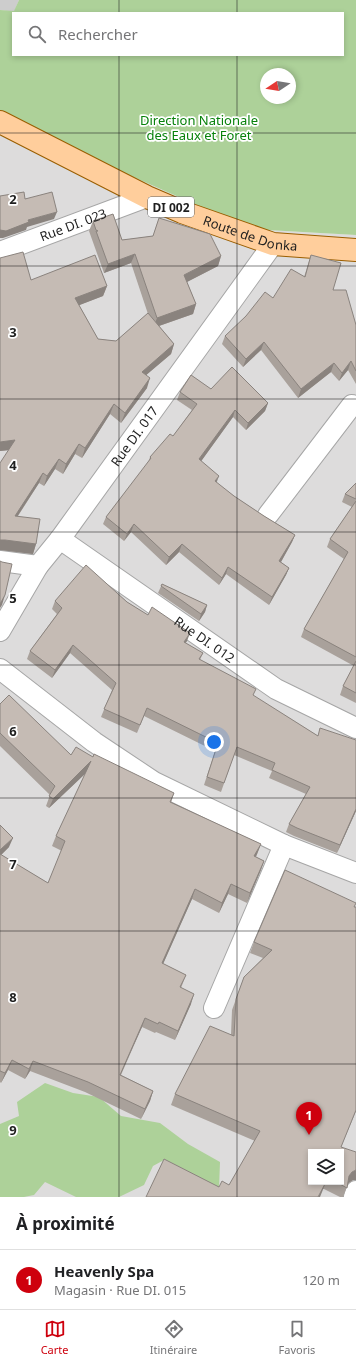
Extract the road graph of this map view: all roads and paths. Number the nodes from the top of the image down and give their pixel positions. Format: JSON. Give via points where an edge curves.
{"nodes":[{"id":1,"x":0,"y":122,"type":"edge"},
{"id":2,"x":147,"y":197,"type":"junction"},
{"id":3,"x":273,"y":244,"type":"junction"},
{"id":4,"x":356,"y":250,"type":"edge"},
{"id":5,"x":0,"y":252,"type":"edge"},
{"id":6,"x":356,"y":406,"type":"edge"},
{"id":7,"x":268,"y":515,"type":"dead end"},
{"id":8,"x":60,"y":539,"type":"junction"},
{"id":9,"x":0,"y":561,"type":"edge"},
{"id":10,"x":38,"y":566,"type":"junction"},
{"id":11,"x":0,"y":631,"type":"edge"},
{"id":12,"x":0,"y":669,"type":"edge"},
{"id":13,"x":356,"y":728,"type":"edge"},
{"id":14,"x":284,"y":845,"type":"junction"},
{"id":15,"x":356,"y":873,"type":"edge"},
{"id":16,"x":214,"y":1008,"type":"dead end"},
{"id":17,"x":356,"y":1191,"type":"edge"},
{"id":18,"x":354,"y":1197,"type":"edge"}],
"edges":[{"from":1,"to":2,"type":"main road","name":"Route de Donka","number":"DI 002"},
{"from":2,"to":3,"type":"main road","name":"Route de Donka","number":"DI 002"},
{"from":2,"to":5,"type":"street","name":"Rue DI. 023"},
{"from":3,"to":4,"type":"main road","name":"Route de Donka","number":"DI 002"},
{"from":3,"to":8,"type":"street","name":"Rue DI. 017"},
{"from":6,"to":7,"type":"street","via":[[352,406]]},
{"from":8,"to":10,"type":"street","name":"Rue DI. 017"},
{"from":8,"to":13,"type":"street","name":"Rue DI. 012","via":[[276,689]]},
{"from":9,"to":10,"type":"street"},
{"from":10,"to":11,"type":"street","name":"Rue DI. 017"},
{"from":12,"to":14,"type":"street","via":[[94,742],[154,782]]},
{"from":14,"to":15,"type":"street"},
{"from":14,"to":16,"type":"street"},
{"from":17,"to":18,"type":"street"}]}
